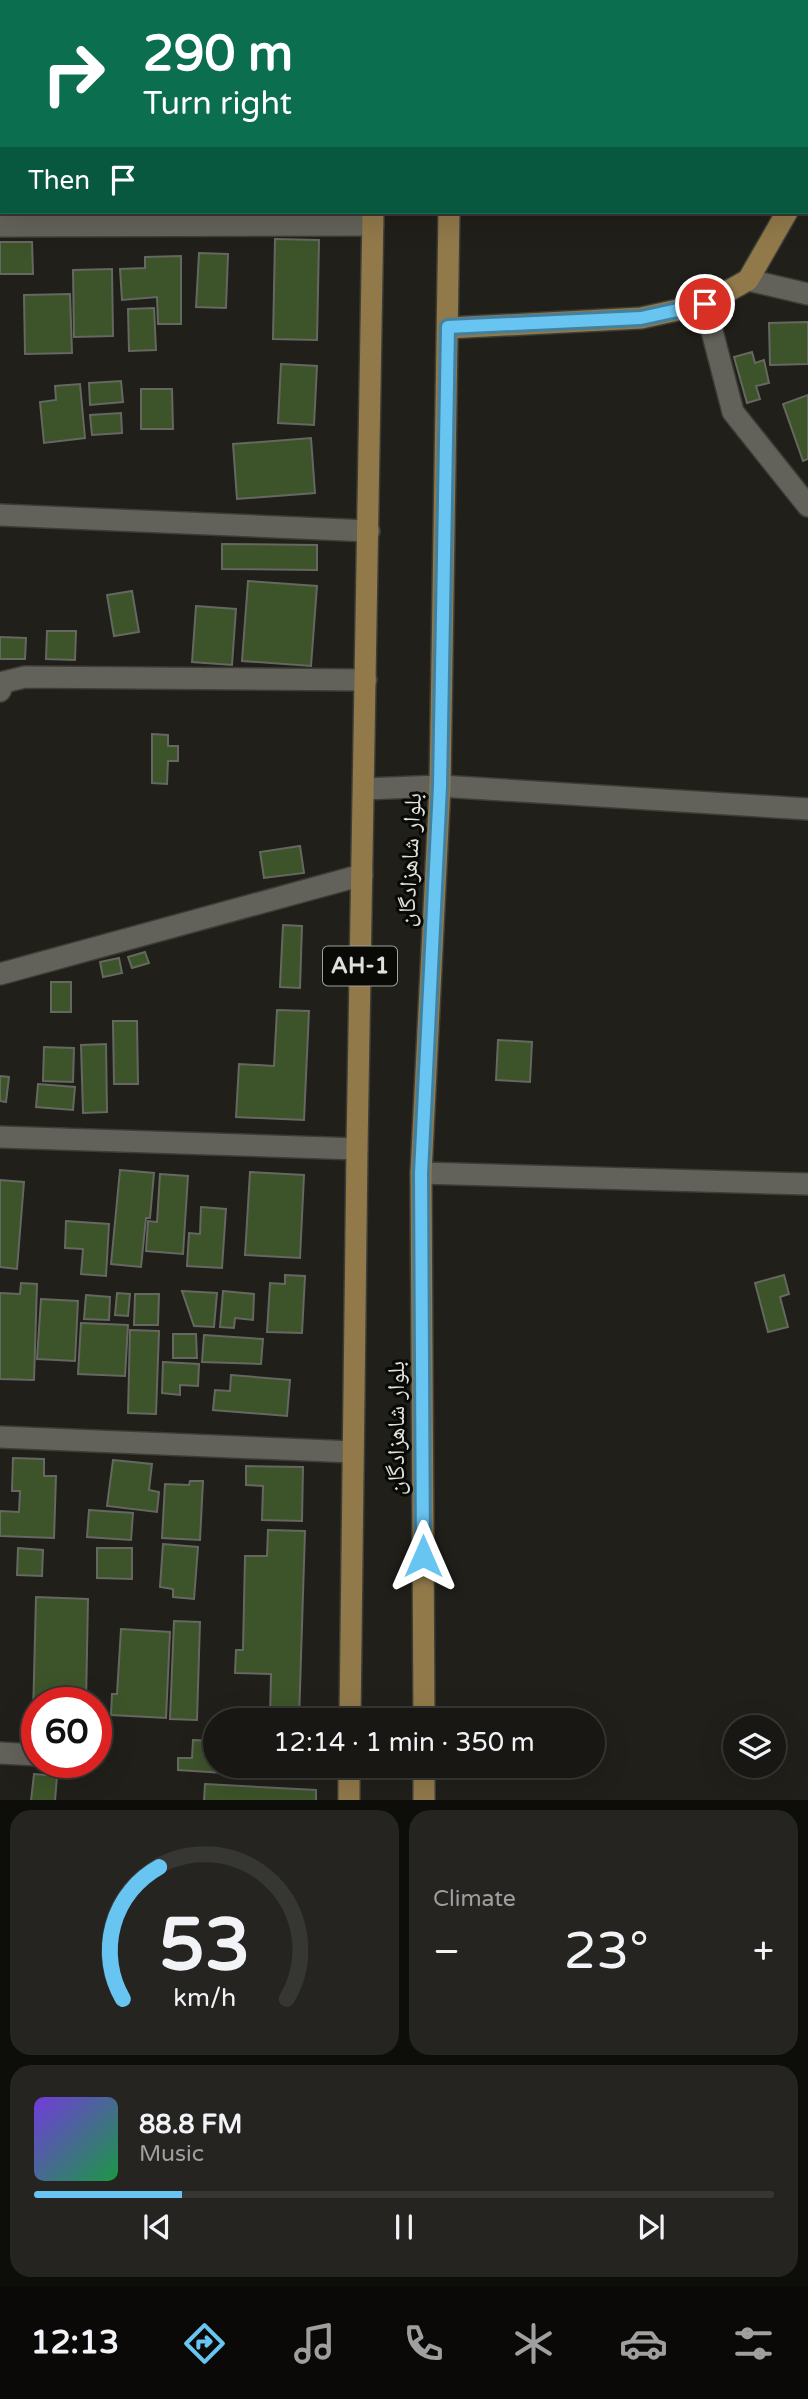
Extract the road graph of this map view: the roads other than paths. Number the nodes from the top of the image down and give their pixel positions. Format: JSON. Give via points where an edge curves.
{"nodes":[{"id":1,"x":449,"y":214,"type":"edge"},
{"id":2,"x":786,"y":214,"type":"edge"},
{"id":3,"x":373,"y":218,"type":"edge"},
{"id":4,"x":0,"y":226,"type":"edge"},
{"id":5,"x":748,"y":280,"type":"junction"},
{"id":6,"x":808,"y":294,"type":"edge"},
{"id":7,"x":705,"y":304,"type":"junction"},
{"id":8,"x":448,"y":327,"type":"junction"},
{"id":9,"x":808,"y":506,"type":"edge"},
{"id":10,"x":0,"y":515,"type":"edge"},
{"id":11,"x":369,"y":531,"type":"junction"},
{"id":12,"x":366,"y":680,"type":"junction"},
{"id":13,"x":0,"y":691,"type":"edge"},
{"id":14,"x":440,"y":786,"type":"junction"},
{"id":15,"x":364,"y":789,"type":"junction"},
{"id":16,"x":808,"y":809,"type":"edge"},
{"id":17,"x":362,"y":875,"type":"junction"},
{"id":18,"x":0,"y":974,"type":"edge"},
{"id":19,"x":0,"y":1137,"type":"edge"},
{"id":20,"x":357,"y":1149,"type":"junction"},
{"id":21,"x":421,"y":1173,"type":"junction"},
{"id":22,"x":808,"y":1184,"type":"edge"},
{"id":23,"x":0,"y":1437,"type":"edge"},
{"id":24,"x":353,"y":1452,"type":"junction"},
{"id":25,"x":350,"y":1708,"type":"edge"},
{"id":26,"x":424,"y":1708,"type":"edge"},
{"id":27,"x":0,"y":1753,"type":"edge"},
{"id":28,"x":21,"y":1754,"type":"edge"},
{"id":29,"x":349,"y":1778,"type":"edge"},
{"id":30,"x":424,"y":1778,"type":"edge"},
{"id":31,"x":349,"y":1800,"type":"edge"},
{"id":32,"x":424,"y":1800,"type":"edge"}],
"edges":[{"from":1,"to":8,"type":"main road","name":"بلوار شاهزادگان","number":"AH-1"},
{"from":2,"to":5,"type":"main road"},
{"from":3,"to":4,"type":"street"},
{"from":3,"to":11,"type":"main road","name":"بلوار شاهزادگان","number":"AH-1"},
{"from":5,"to":6,"type":"street"},
{"from":5,"to":7,"type":"main road"},
{"from":7,"to":8,"type":"main road","via":[[641,318]]},
{"from":7,"to":9,"type":"street","via":[[733,412]]},
{"from":8,"to":14,"type":"main road","name":"بلوار شاهزادگان","number":"AH-1"},
{"from":10,"to":11,"type":"street"},
{"from":11,"to":12,"type":"main road","name":"بلوار شاهزادگان","number":"AH-1"},
{"from":12,"to":13,"type":"street","via":[[25,677],[4,682]]},
{"from":12,"to":15,"type":"main road","name":"بلوار شاهزادگان","number":"AH-1"},
{"from":14,"to":15,"type":"street"},
{"from":14,"to":16,"type":"street"},
{"from":14,"to":21,"type":"main road","name":"بلوار شاهزادگان","number":"AH-1"},
{"from":15,"to":17,"type":"main road","name":"بلوار شاهزادگان","number":"AH-1"},
{"from":17,"to":18,"type":"street"},
{"from":17,"to":20,"type":"main road","name":"بلوار شاهزادگان","number":"AH-1"},
{"from":19,"to":20,"type":"street"},
{"from":20,"to":24,"type":"main road","name":"بلوار شاهزادگان","number":"AH-1"},
{"from":21,"to":22,"type":"street"},
{"from":21,"to":26,"type":"main road","name":"بلوار شاهزادگان","number":"AH-1"},
{"from":23,"to":24,"type":"street"},
{"from":24,"to":25,"type":"main road","name":"بلوار شاهزادگان","number":"AH-1"},
{"from":27,"to":28,"type":"street"},
{"from":29,"to":31,"type":"main road"},
{"from":30,"to":32,"type":"main road"}]}
